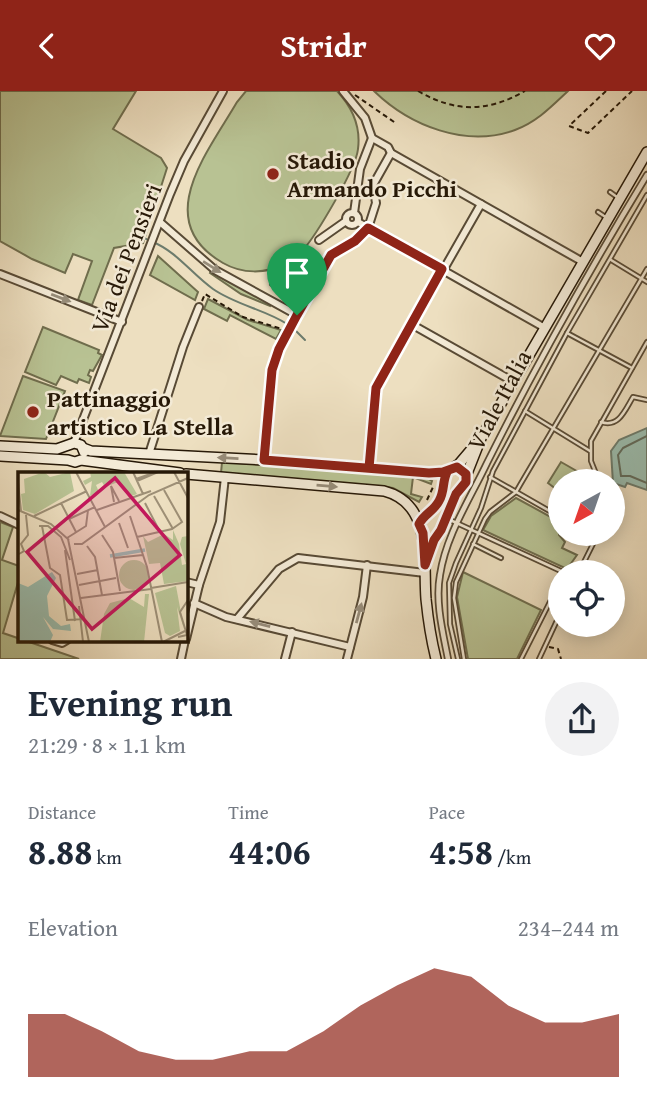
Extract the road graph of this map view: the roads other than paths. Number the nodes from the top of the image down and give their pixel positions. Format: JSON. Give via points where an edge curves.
{"nodes":[{"id":1,"x":343,"y":91,"type":"edge"},
{"id":2,"x":220,"y":92,"type":"edge"},
{"id":3,"x":372,"y":138,"type":"junction"},
{"id":4,"x":647,"y":152,"type":"edge"},
{"id":5,"x":391,"y":153,"type":"junction"},
{"id":6,"x":644,"y":163,"type":"edge"},
{"id":7,"x":647,"y":175,"type":"edge"},
{"id":8,"x":610,"y":192,"type":"dead end"},
{"id":9,"x":647,"y":195,"type":"edge"},
{"id":10,"x":620,"y":199,"type":"junction"},
{"id":11,"x":481,"y":204,"type":"junction"},
{"id":12,"x":598,"y":212,"type":"dead end"},
{"id":13,"x":354,"y":213,"type":"junction"},
{"id":14,"x":608,"y":219,"type":"junction"},
{"id":15,"x":346,"y":221,"type":"junction"},
{"id":16,"x":358,"y":222,"type":"junction"},
{"id":17,"x":161,"y":223,"type":"junction"},
{"id":18,"x":368,"y":228,"type":"junction"},
{"id":19,"x":319,"y":240,"type":"dead end"},
{"id":20,"x":610,"y":260,"type":"junction"},
{"id":21,"x":583,"y":262,"type":"junction"},
{"id":22,"x":442,"y":269,"type":"junction"},
{"id":23,"x":647,"y":269,"type":"edge"},
{"id":24,"x":0,"y":274,"type":"edge"},
{"id":25,"x":641,"y":278,"type":"junction"},
{"id":26,"x":647,"y":282,"type":"edge"},
{"id":27,"x":272,"y":284,"type":"dead end"},
{"id":28,"x":305,"y":299,"type":"junction"},
{"id":29,"x":200,"y":307,"type":"road end"},
{"id":30,"x":295,"y":318,"type":"junction"},
{"id":31,"x":122,"y":322,"type":"junction"},
{"id":32,"x":411,"y":324,"type":"junction"},
{"id":33,"x":545,"y":328,"type":"junction"},
{"id":34,"x":567,"y":333,"type":"junction"},
{"id":35,"x":647,"y":342,"type":"edge"},
{"id":36,"x":599,"y":350,"type":"junction"},
{"id":37,"x":632,"y":368,"type":"junction"},
{"id":38,"x":514,"y":382,"type":"junction"},
{"id":39,"x":647,"y":400,"type":"edge"},
{"id":40,"x":525,"y":411,"type":"junction"},
{"id":41,"x":601,"y":422,"type":"junction"},
{"id":42,"x":554,"y":428,"type":"junction"},
{"id":43,"x":481,"y":438,"type":"junction"},
{"id":44,"x":71,"y":444,"type":"junction"},
{"id":45,"x":0,"y":446,"type":"edge"},
{"id":46,"x":83,"y":448,"type":"junction"},
{"id":47,"x":590,"y":451,"type":"junction"},
{"id":48,"x":149,"y":454,"type":"junction"},
{"id":49,"x":0,"y":456,"type":"edge"},
{"id":50,"x":68,"y":460,"type":"junction"},
{"id":51,"x":81,"y":460,"type":"junction"},
{"id":52,"x":264,"y":460,"type":"junction"},
{"id":53,"x":369,"y":468,"type":"junction"},
{"id":54,"x":451,"y":469,"type":"junction"},
{"id":55,"x":594,"y":469,"type":"edge"},
{"id":56,"x":166,"y":472,"type":"edge"},
{"id":57,"x":187,"y":474,"type":"edge"},
{"id":58,"x":466,"y":476,"type":"junction"},
{"id":59,"x":225,"y":477,"type":"junction"},
{"id":60,"x":490,"y":477,"type":"junction"},
{"id":61,"x":516,"y":492,"type":"junction"},
{"id":62,"x":548,"y":510,"type":"edge"},
{"id":63,"x":0,"y":516,"type":"edge"},
{"id":64,"x":445,"y":517,"type":"junction"},
{"id":65,"x":457,"y":523,"type":"junction"},
{"id":66,"x":18,"y":525,"type":"edge"},
{"id":67,"x":421,"y":528,"type":"junction"},
{"id":68,"x":472,"y":530,"type":"junction"},
{"id":69,"x":477,"y":533,"type":"junction"},
{"id":70,"x":437,"y":535,"type":"junction"},
{"id":71,"x":472,"y":544,"type":"junction"},
{"id":72,"x":501,"y":558,"type":"dead end"},
{"id":73,"x":367,"y":565,"type":"junction"},
{"id":74,"x":548,"y":565,"type":"edge"},
{"id":75,"x":425,"y":569,"type":"junction"},
{"id":76,"x":187,"y":582,"type":"edge"},
{"id":77,"x":199,"y":585,"type":"junction"},
{"id":78,"x":194,"y":603,"type":"junction"},
{"id":79,"x":548,"y":606,"type":"edge"},
{"id":80,"x":211,"y":611,"type":"junction"},
{"id":81,"x":237,"y":619,"type":"junction"},
{"id":82,"x":209,"y":620,"type":"dead end"},
{"id":83,"x":187,"y":631,"type":"edge"},
{"id":84,"x":292,"y":632,"type":"junction"},
{"id":85,"x":549,"y":637,"type":"edge"},
{"id":86,"x":185,"y":641,"type":"edge"},
{"id":87,"x":350,"y":646,"type":"junction"},
{"id":88,"x":181,"y":659,"type":"edge"},
{"id":89,"x":285,"y":659,"type":"edge"},
{"id":90,"x":347,"y":659,"type":"edge"},
{"id":91,"x":436,"y":659,"type":"edge"},
{"id":92,"x":449,"y":659,"type":"edge"},
{"id":93,"x":458,"y":659,"type":"edge"},
{"id":94,"x":464,"y":659,"type":"edge"},
{"id":95,"x":521,"y":659,"type":"edge"},
{"id":96,"x":539,"y":659,"type":"edge"}],
"edges":[{"from":1,"to":3,"type":"street","via":[[365,118]]},
{"from":2,"to":17,"type":"street","name":"Via dei Pensieri","via":[[184,161]]},
{"from":3,"to":5,"type":"street"},
{"from":3,"to":13,"type":"street","via":[[360,169]]},
{"from":4,"to":6,"type":"main road","name":"Viale Italia"},
{"from":5,"to":11,"type":"street"},
{"from":5,"to":18,"type":"street","via":[[373,185],[376,204]]},
{"from":6,"to":10,"type":"main road","name":"Viale Italia"},
{"from":7,"to":65,"type":"street","name":"Viale Italia","via":[[525,388]]},
{"from":8,"to":10,"type":"lane"},
{"from":9,"to":20,"type":"lane"},
{"from":10,"to":14,"type":"main road","name":"Viale Italia"},
{"from":11,"to":21,"type":"street"},
{"from":11,"to":22,"type":"street"},
{"from":12,"to":14,"type":"lane"},
{"from":13,"to":15,"type":"street","via":[[348,213]]},
{"from":13,"to":16,"type":"street"},
{"from":14,"to":21,"type":"main road","name":"Viale Italia"},
{"from":15,"to":16,"type":"street","via":[[351,225]]},
{"from":15,"to":19,"type":"street"},
{"from":16,"to":18,"type":"street"},
{"from":17,"to":30,"type":"street","one_way":true,"via":[[215,270]]},
{"from":17,"to":31,"type":"street","name":"Via dei Pensieri"},
{"from":18,"to":22,"type":"street"},
{"from":18,"to":28,"type":"street","via":[[331,255]]},
{"from":20,"to":25,"type":"lane"},
{"from":20,"to":34,"type":"lane"},
{"from":21,"to":33,"type":"main road","name":"Viale Italia"},
{"from":22,"to":32,"type":"street"},
{"from":22,"to":33,"type":"street"},
{"from":23,"to":25,"type":"lane"},
{"from":24,"to":31,"type":"street","one_way":true},
{"from":25,"to":26,"type":"lane"},
{"from":25,"to":36,"type":"lane"},
{"from":27,"to":28,"type":"lane"},
{"from":28,"to":30,"type":"street"},
{"from":29,"to":48,"type":"street"},
{"from":30,"to":52,"type":"street","via":[[270,379]]},
{"from":31,"to":44,"type":"street","name":"Via dei Pensieri"},
{"from":32,"to":38,"type":"street"},
{"from":32,"to":53,"type":"street","via":[[376,388]]},
{"from":33,"to":38,"type":"main road","name":"Viale Italia"},
{"from":34,"to":36,"type":"lane"},
{"from":34,"to":40,"type":"lane"},
{"from":35,"to":37,"type":"lane"},
{"from":36,"to":37,"type":"lane"},
{"from":36,"to":42,"type":"lane"},
{"from":37,"to":41,"type":"lane"},
{"from":38,"to":43,"type":"main road","name":"Viale Italia"},
{"from":39,"to":41,"type":"lane","via":[[633,397],[617,421]]},
{"from":40,"to":42,"type":"lane"},
{"from":40,"to":60,"type":"lane"},
{"from":41,"to":47,"type":"lane"},
{"from":42,"to":47,"type":"lane"},
{"from":42,"to":61,"type":"lane"},
{"from":43,"to":54,"type":"main road","name":"Viale Italia"},
{"from":43,"to":58,"type":"main road","name":"Viale Italia"},
{"from":44,"to":45,"type":"main road","via":[[57,449]]},
{"from":44,"to":46,"type":"main road"},
{"from":44,"to":50,"type":"main road","via":[[65,453]]},
{"from":46,"to":48,"type":"main road"},
{"from":46,"to":51,"type":"main road"},
{"from":47,"to":55,"type":"lane"},
{"from":52,"to":48,"type":"main road","one_way":true},
{"from":49,"to":50,"type":"main road"},
{"from":50,"to":51,"type":"main road"},
{"from":51,"to":56,"type":"main road"},
{"from":52,"to":53,"type":"main road"},
{"from":53,"to":54,"type":"main road","via":[[429,473]]},
{"from":54,"to":58,"type":"main road","via":[[462,469]]},
{"from":54,"to":67,"type":"main road","via":[[441,498],[422,518]]},
{"from":57,"to":59,"type":"main road"},
{"from":58,"to":64,"type":"main road","name":"Viale Italia"},
{"from":59,"to":67,"type":"main road","one_way":true,"via":[[388,492],[410,507]]},
{"from":59,"to":77,"type":"street","via":[[220,523]]},
{"from":60,"to":61,"type":"lane"},
{"from":60,"to":68,"type":"lane"},
{"from":61,"to":62,"type":"lane"},
{"from":61,"to":69,"type":"lane","via":[[489,512]]},
{"from":63,"to":66,"type":"street"},
{"from":64,"to":65,"type":"lane"},
{"from":64,"to":70,"type":"main road","name":"Viale Italia"},
{"from":65,"to":68,"type":"lane"},
{"from":65,"to":92,"type":"street","name":"Viale Italia","via":[[439,579]]},
{"from":67,"to":70,"type":"main road"},
{"from":67,"to":75,"type":"main road"},
{"from":68,"to":69,"type":"lane"},
{"from":68,"to":93,"type":"lane","via":[[449,583],[450,624]]},
{"from":69,"to":71,"type":"lane"},
{"from":69,"to":74,"type":"lane"},
{"from":70,"to":75,"type":"main road"},
{"from":71,"to":72,"type":"lane"},
{"from":71,"to":94,"type":"lane","via":[[454,590]]},
{"from":73,"to":75,"type":"street"},
{"from":73,"to":81,"type":"street","via":[[293,559]]},
{"from":87,"to":73,"type":"street","one_way":true},
{"from":75,"to":91,"type":"main road"},
{"from":76,"to":77,"type":"street"},
{"from":77,"to":78,"type":"street"},
{"from":78,"to":80,"type":"street"},
{"from":78,"to":83,"type":"street"},
{"from":79,"to":95,"type":"lane"},
{"from":80,"to":81,"type":"street"},
{"from":80,"to":82,"type":"lane"},
{"from":84,"to":81,"type":"street","one_way":true},
{"from":84,"to":87,"type":"street"},
{"from":84,"to":89,"type":"street"},
{"from":85,"to":96,"type":"lane"},
{"from":86,"to":88,"type":"street"},
{"from":87,"to":90,"type":"street"}]}
